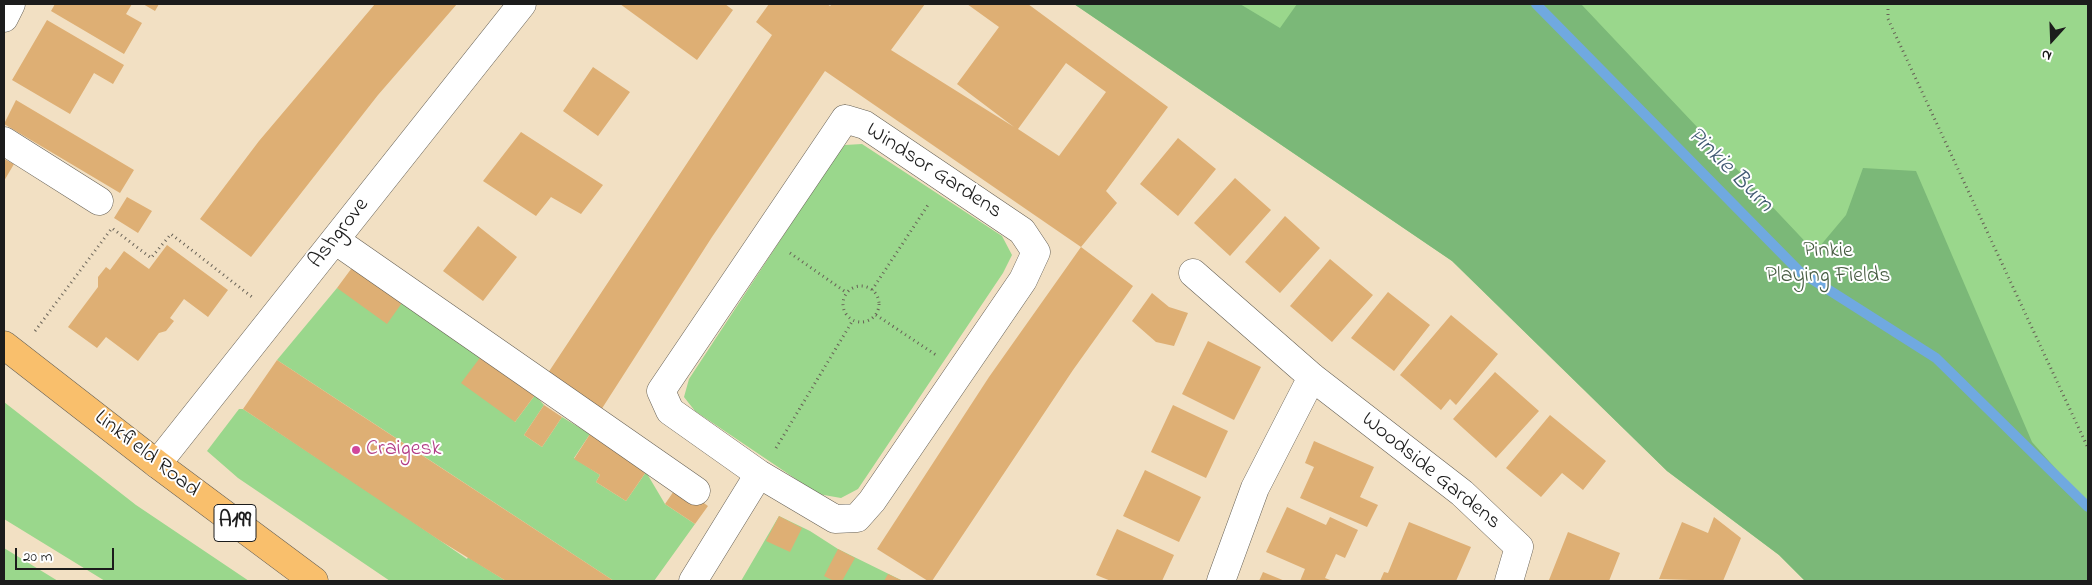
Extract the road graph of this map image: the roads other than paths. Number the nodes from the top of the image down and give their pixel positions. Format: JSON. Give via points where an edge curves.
{"nodes":[{"id":1,"x":522,"y":4,"type":"edge"},
{"id":2,"x":4,"y":141,"type":"edge"},
{"id":3,"x":99,"y":201,"type":"dead end"},
{"id":4,"x":335,"y":240,"type":"junction"},
{"id":5,"x":1193,"y":273,"type":"dead end"},
{"id":6,"x":10,"y":350,"type":"edge"},
{"id":7,"x":1312,"y":377,"type":"junction"},
{"id":8,"x":157,"y":464,"type":"junction"},
{"id":9,"x":759,"y":474,"type":"junction"},
{"id":10,"x":696,"y":491,"type":"dead end"},
{"id":11,"x":314,"y":581,"type":"edge"},
{"id":12,"x":693,"y":581,"type":"edge"},
{"id":13,"x":1220,"y":581,"type":"edge"},
{"id":14,"x":1509,"y":581,"type":"edge"}],
"edges":[{"from":1,"to":4,"type":"street","name":"Ashgrove"},
{"from":2,"to":3,"type":"street"},
{"from":4,"to":8,"type":"street","name":"Ashgrove"},
{"from":4,"to":10,"type":"street"},
{"from":5,"to":7,"type":"street","name":"Woodside Gardens"},
{"from":6,"to":8,"type":"main road","name":"Linkfield Road","number":"A199"},
{"from":7,"to":13,"type":"street","via":[[1256,488]]},
{"from":7,"to":14,"type":"street","name":"Woodside Gardens","via":[[1462,493],[1519,547]]},
{"from":8,"to":11,"type":"main road","name":"Linkfield Road","number":"A199"},
{"from":9,"to":9,"type":"street","name":"Windsor Gardens","via":[[670,411],[661,391],[845,119],[865,125],[1022,231],[1036,252],[1023,280],[872,501],[857,518],[835,519]]},
{"from":9,"to":12,"type":"street"}]}
